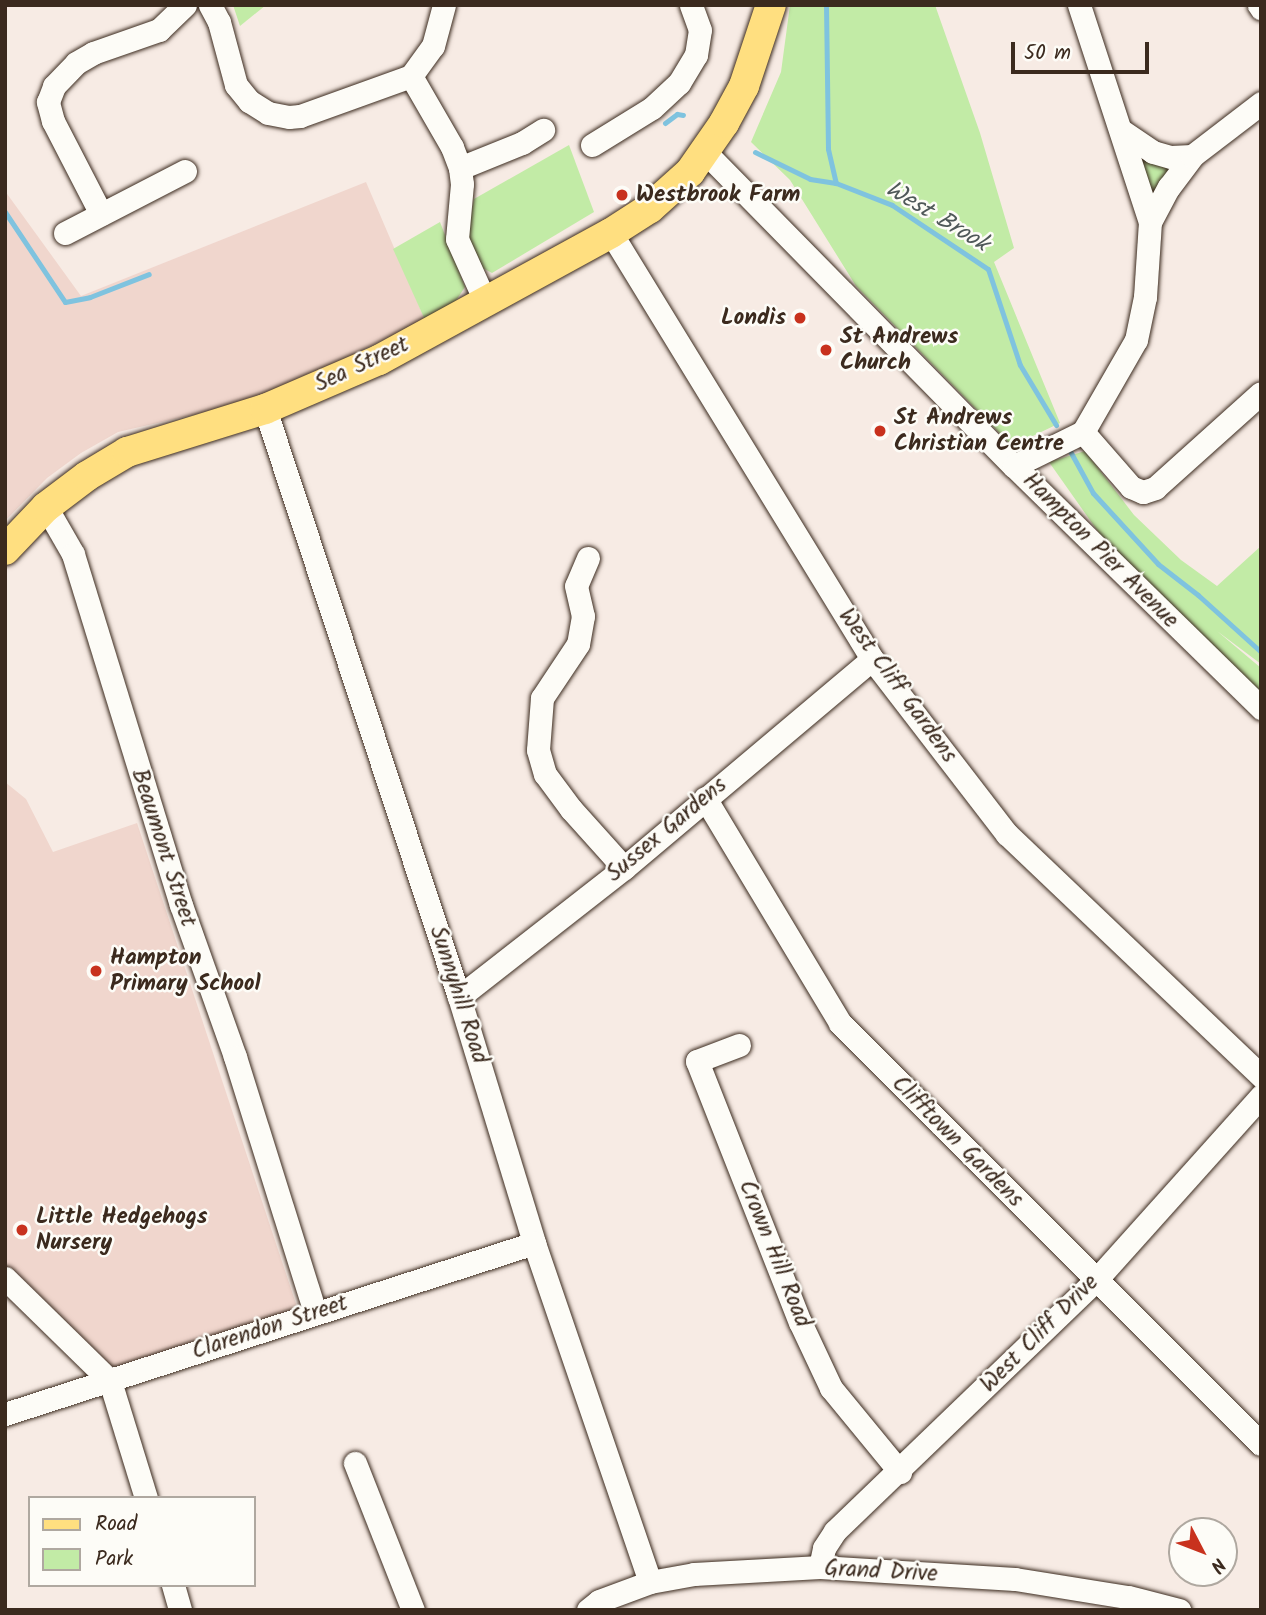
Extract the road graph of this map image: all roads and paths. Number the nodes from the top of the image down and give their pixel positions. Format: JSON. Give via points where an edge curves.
{"nodes":[{"id":1,"x":185,"y":5,"type":"edge"},
{"id":2,"x":210,"y":5,"type":"edge"},
{"id":3,"x":444,"y":5,"type":"edge"},
{"id":4,"x":691,"y":5,"type":"edge"},
{"id":5,"x":771,"y":5,"type":"edge"},
{"id":6,"x":1079,"y":5,"type":"edge"},
{"id":7,"x":411,"y":76,"type":"junction"},
{"id":8,"x":1261,"y":103,"type":"edge"},
{"id":9,"x":543,"y":130,"type":"dead end"},
{"id":10,"x":1122,"y":131,"type":"junction"},
{"id":11,"x":592,"y":145,"type":"dead end"},
{"id":12,"x":706,"y":153,"type":"junction"},
{"id":13,"x":1192,"y":156,"type":"junction"},
{"id":14,"x":460,"y":168,"type":"junction"},
{"id":15,"x":185,"y":171,"type":"dead end"},
{"id":16,"x":100,"y":214,"type":"junction"},
{"id":17,"x":1150,"y":222,"type":"junction"},
{"id":18,"x":65,"y":233,"type":"dead end"},
{"id":19,"x":611,"y":233,"type":"junction"},
{"id":20,"x":485,"y":301,"type":"junction"},
{"id":21,"x":1261,"y":393,"type":"edge"},
{"id":22,"x":265,"y":409,"type":"junction"},
{"id":23,"x":1083,"y":432,"type":"junction"},
{"id":24,"x":1014,"y":466,"type":"junction"},
{"id":25,"x":46,"y":507,"type":"junction"},
{"id":26,"x":5,"y":550,"type":"edge"},
{"id":27,"x":588,"y":558,"type":"dead end"},
{"id":28,"x":872,"y":659,"type":"junction"},
{"id":29,"x":1261,"y":708,"type":"edge"},
{"id":30,"x":705,"y":798,"type":"junction"},
{"id":31,"x":624,"y":868,"type":"junction"},
{"id":32,"x":459,"y":997,"type":"junction"},
{"id":33,"x":739,"y":1045,"type":"dead end"},
{"id":34,"x":1261,"y":1076,"type":"edge"},
{"id":35,"x":1261,"y":1096,"type":"edge"},
{"id":36,"x":534,"y":1243,"type":"junction"},
{"id":37,"x":5,"y":1278,"type":"edge"},
{"id":38,"x":1095,"y":1281,"type":"junction"},
{"id":39,"x":315,"y":1312,"type":"junction"},
{"id":40,"x":110,"y":1381,"type":"junction"},
{"id":41,"x":5,"y":1414,"type":"edge"},
{"id":42,"x":1261,"y":1444,"type":"edge"},
{"id":43,"x":355,"y":1463,"type":"dead end"},
{"id":44,"x":900,"y":1472,"type":"junction"},
{"id":45,"x":145,"y":1496,"type":"edge"},
{"id":46,"x":820,"y":1567,"type":"junction"},
{"id":47,"x":650,"y":1582,"type":"junction"},
{"id":48,"x":174,"y":1587,"type":"edge"},
{"id":49,"x":180,"y":1610,"type":"edge"},
{"id":50,"x":413,"y":1610,"type":"edge"},
{"id":51,"x":588,"y":1610,"type":"edge"},
{"id":52,"x":1179,"y":1610,"type":"edge"}],
"edges":[{"from":1,"to":16,"type":"street","via":[[159,30],[76,63],[54,86],[48,102],[53,121]]},
{"from":2,"to":7,"type":"street","via":[[236,85],[268,113],[300,116]]},
{"from":3,"to":7,"type":"street","via":[[433,46]]},
{"from":4,"to":11,"type":"street","via":[[700,30],[696,55],[679,83],[652,108]]},
{"from":5,"to":12,"type":"main road","name":"Sea Street","via":[[744,86]]},
{"from":6,"to":10,"type":"street"},
{"from":7,"to":14,"type":"street"},
{"from":8,"to":13,"type":"street"},
{"from":9,"to":14,"type":"street"},
{"from":10,"to":13,"type":"street","via":[[1153,152]]},
{"from":10,"to":17,"type":"street"},
{"from":12,"to":19,"type":"main road","name":"Sea Street","via":[[670,191]]},
{"from":12,"to":24,"type":"street","name":"Hampton Pier Avenue"},
{"from":13,"to":17,"type":"street"},
{"from":14,"to":20,"type":"street","via":[[457,239]]},
{"from":15,"to":16,"type":"street"},
{"from":16,"to":18,"type":"street"},
{"from":17,"to":23,"type":"street","via":[[1145,297],[1136,340]]},
{"from":19,"to":20,"type":"main road","name":"Sea Street"},
{"from":19,"to":28,"type":"street","name":"West Cliff Gardens"},
{"from":20,"to":22,"type":"main road","name":"Sea Street","via":[[379,360]]},
{"from":21,"to":23,"type":"street","via":[[1155,488],[1143,492],[1132,487]]},
{"from":22,"to":25,"type":"main road","name":"Sea Street","via":[[127,452]]},
{"from":22,"to":32,"type":"street","name":"Sunnyhill Road"},
{"from":23,"to":24,"type":"street"},
{"from":24,"to":29,"type":"street","name":"Hampton Pier Avenue"},
{"from":25,"to":26,"type":"main road","name":"Sea Street"},
{"from":25,"to":39,"type":"street","name":"Beaumont Street","via":[[73,554],[181,905]]},
{"from":27,"to":31,"type":"street","via":[[576,586],[583,615],[578,644],[541,698],[538,750],[545,774]]},
{"from":28,"to":30,"type":"street","name":"Sussex Gardens"},
{"from":28,"to":34,"type":"street","name":"West Cliff Gardens","via":[[1007,834]]},
{"from":30,"to":31,"type":"street","name":"Sussex Gardens"},
{"from":30,"to":38,"type":"street","name":"Clifftown Gardens","via":[[840,1023]]},
{"from":31,"to":32,"type":"street","name":"Sussex Gardens"},
{"from":32,"to":36,"type":"street","name":"Sunnyhill Road"},
{"from":33,"to":44,"type":"street","name":"Crown Hill Road","via":[[697,1061],[800,1322],[831,1388]]},
{"from":35,"to":38,"type":"street","name":"West Cliff Drive"},
{"from":36,"to":39,"type":"street","name":"Clarendon Street"},
{"from":36,"to":47,"type":"street","name":"Sunnyhill Road"},
{"from":37,"to":40,"type":"street"},
{"from":38,"to":42,"type":"street","name":"Clifftown Gardens"},
{"from":38,"to":44,"type":"street","name":"West Cliff Drive"},
{"from":39,"to":40,"type":"street","name":"Clarendon Street"},
{"from":40,"to":41,"type":"street","name":"Clarendon Street"},
{"from":40,"to":45,"type":"street"},
{"from":43,"to":50,"type":"street"},
{"from":44,"to":46,"type":"street","name":"West Cliff Drive","via":[[835,1531],[824,1548]]},
{"from":46,"to":47,"type":"street","name":"Grand Drive","via":[[704,1573]]},
{"from":46,"to":52,"type":"street","name":"Grand Drive","via":[[1015,1578]]},
{"from":47,"to":51,"type":"street","name":"Grand Drive","via":[[599,1601]]},
{"from":48,"to":49,"type":"street"}]}
